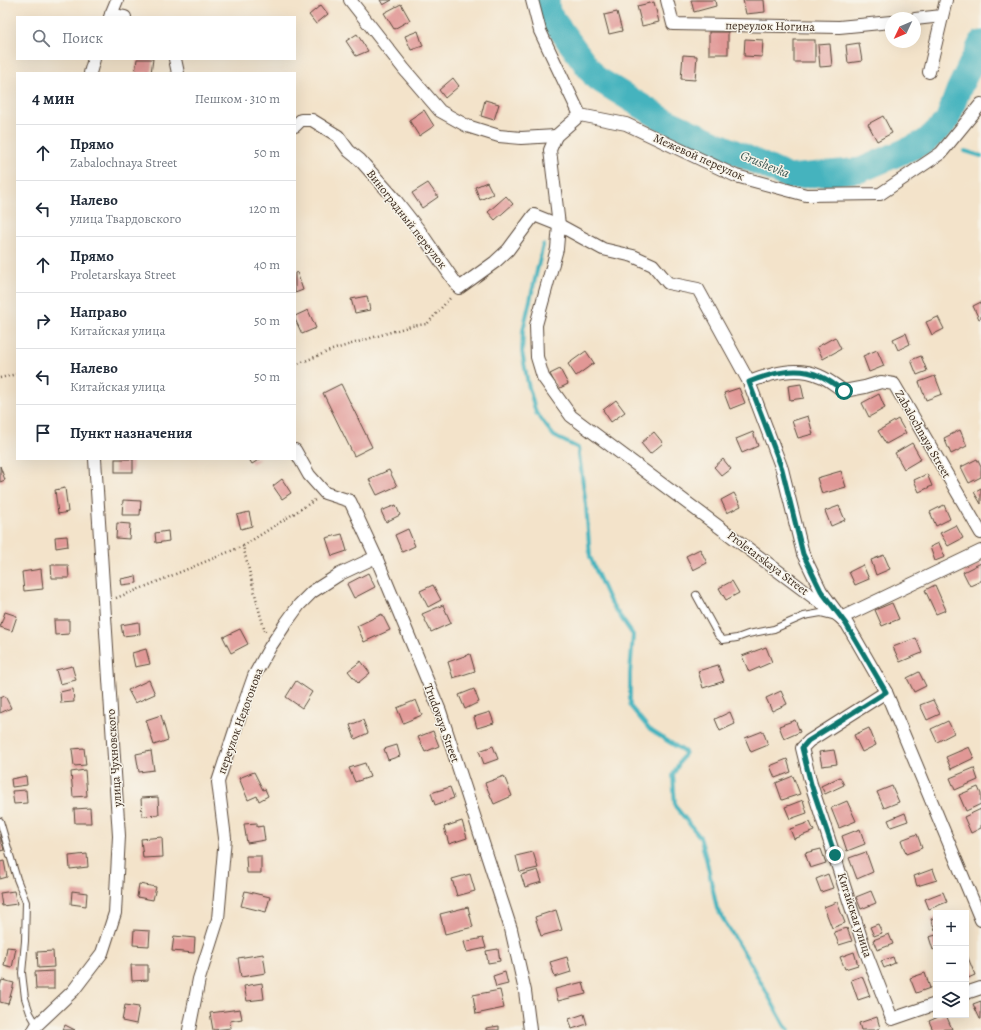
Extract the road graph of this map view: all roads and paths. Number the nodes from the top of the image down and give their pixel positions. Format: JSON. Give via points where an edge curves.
{"nodes":[{"id":1,"x":117,"y":0,"type":"edge"},
{"id":2,"x":350,"y":0,"type":"edge"},
{"id":3,"x":532,"y":0,"type":"edge"},
{"id":4,"x":667,"y":0,"type":"edge"},
{"id":5,"x":946,"y":0,"type":"edge"},
{"id":6,"x":110,"y":15,"type":"edge"},
{"id":7,"x":942,"y":16,"type":"junction"},
{"id":8,"x":921,"y":18,"type":"edge"},
{"id":9,"x":885,"y":23,"type":"edge"},
{"id":10,"x":94,"y":60,"type":"edge"},
{"id":11,"x":175,"y":60,"type":"edge"},
{"id":12,"x":90,"y":72,"type":"edge"},
{"id":13,"x":178,"y":72,"type":"edge"},
{"id":14,"x":929,"y":72,"type":"dead end"},
{"id":15,"x":981,"y":104,"type":"edge"},
{"id":16,"x":580,"y":115,"type":"junction"},
{"id":17,"x":296,"y":125,"type":"edge"},
{"id":18,"x":556,"y":136,"type":"junction"},
{"id":19,"x":559,"y":225,"type":"junction"},
{"id":20,"x":459,"y":288,"type":"junction"},
{"id":21,"x":296,"y":365,"type":"edge"},
{"id":22,"x":16,"y":374,"type":"edge"},
{"id":23,"x":0,"y":378,"type":"edge"},
{"id":24,"x":749,"y":382,"type":"junction"},
{"id":25,"x":296,"y":452,"type":"edge"},
{"id":26,"x":95,"y":460,"type":"edge"},
{"id":27,"x":325,"y":493,"type":"junction"},
{"id":28,"x":981,"y":533,"type":"edge"},
{"id":29,"x":243,"y":546,"type":"junction"},
{"id":30,"x":981,"y":551,"type":"edge"},
{"id":31,"x":376,"y":557,"type":"junction"},
{"id":32,"x":696,"y":595,"type":"dead end"},
{"id":33,"x":104,"y":602,"type":"junction"},
{"id":34,"x":841,"y":618,"type":"junction"},
{"id":35,"x":270,"y":647,"type":"junction"},
{"id":36,"x":886,"y":692,"type":"junction"},
{"id":37,"x":0,"y":821,"type":"edge"},
{"id":38,"x":981,"y":920,"type":"edge"},
{"id":39,"x":981,"y":988,"type":"edge"},
{"id":40,"x":969,"y":992,"type":"edge"},
{"id":41,"x":933,"y":1005,"type":"edge"},
{"id":42,"x":36,"y":1028,"type":"edge"},
{"id":43,"x":189,"y":1030,"type":"edge"},
{"id":44,"x":530,"y":1030,"type":"edge"}],
"edges":[{"from":1,"to":6,"type":"street"},
{"from":2,"to":18,"type":"street","via":[[440,110],[467,126],[499,136]]},
{"from":3,"to":16,"type":"street","via":[[540,30]]},
{"from":4,"to":9,"type":"street","name":"переулок Ногина","via":[[673,24],[839,27]]},
{"from":5,"to":7,"type":"street"},
{"from":7,"to":8,"type":"street"},
{"from":7,"to":14,"type":"street"},
{"from":10,"to":12,"type":"street"},
{"from":11,"to":13,"type":"street"},
{"from":15,"to":16,"type":"street","name":"Межевой переулок","via":[[941,153],[880,194],[806,195],[736,176],[626,124]]},
{"from":16,"to":18,"type":"street"},
{"from":17,"to":20,"type":"street","name":"Виноградный переулок","via":[[301,120],[312,120],[338,136],[394,198]]},
{"from":18,"to":19,"type":"street","name":"Proletarskaya Street","via":[[550,150]]},
{"from":19,"to":20,"type":"street","via":[[534,215],[508,250]]},
{"from":19,"to":24,"type":"street","via":[[603,249],[633,256],[653,265],[668,283],[698,289]]},
{"from":19,"to":34,"type":"street","name":"Proletarskaya Street","via":[[557,249],[536,325],[537,357],[543,377],[571,416]]},
{"from":20,"to":21,"type":"path","via":[[427,324],[411,326],[332,350]]},
{"from":22,"to":23,"type":"path"},
{"from":24,"to":28,"type":"street","name":"Zabalochnaya Street","via":[[787,371],[805,371],[821,376],[844,391],[881,382],[894,384]]},
{"from":24,"to":34,"type":"street","via":[[782,469],[803,554],[821,591]]},
{"from":25,"to":27,"type":"street","via":[[309,475]]},
{"from":26,"to":33,"type":"street","name":"улица Чухновского"},
{"from":27,"to":29,"type":"path"},
{"from":27,"to":31,"type":"street","name":"Trudovaya Street","via":[[350,501]]},
{"from":29,"to":33,"type":"path"},
{"from":29,"to":35,"type":"path"},
{"from":30,"to":34,"type":"street"},
{"from":31,"to":35,"type":"street","name":"переулок Недогонова","via":[[340,574],[312,592],[299,605]]},
{"from":31,"to":44,"type":"street","name":"Trudovaya Street","via":[[440,711],[511,929],[525,991]]},
{"from":32,"to":34,"type":"lane","via":[[718,636],[723,640],[774,629],[804,616],[821,613]]},
{"from":33,"to":42,"type":"street","name":"улица Чухновского","via":[[119,836],[115,913],[102,953],[73,991]]},
{"from":34,"to":36,"type":"street","name":"Proletarskaya Street"},
{"from":35,"to":43,"type":"street","name":"переулок Недогонова","via":[[254,676],[218,782],[225,838],[218,919],[199,979]]},
{"from":36,"to":38,"type":"street","name":"Proletarskaya Street"},
{"from":36,"to":41,"type":"street","name":"Китайская улица","via":[[808,741],[802,748],[811,784],[865,950],[892,1019]]},
{"from":37,"to":42,"type":"lane","via":[[26,902],[22,973],[25,998]]},
{"from":39,"to":40,"type":"street"}]}
